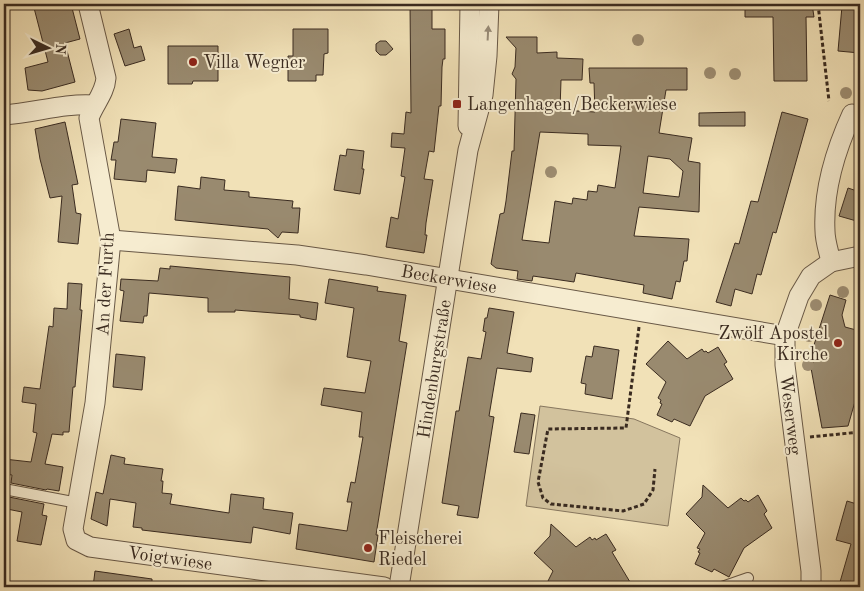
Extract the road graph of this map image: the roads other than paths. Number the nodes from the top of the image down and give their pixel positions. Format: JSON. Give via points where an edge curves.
{"nodes":[{"id":1,"x":88,"y":4,"type":"edge"},
{"id":2,"x":470,"y":4,"type":"edge"},
{"id":3,"x":477,"y":4,"type":"edge"},
{"id":4,"x":489,"y":4,"type":"edge"},
{"id":5,"x":477,"y":73,"type":"junction"},
{"id":6,"x":94,"y":105,"type":"junction"},
{"id":7,"x":852,"y":114,"type":"dead end"},
{"id":8,"x":4,"y":115,"type":"edge"},
{"id":9,"x":111,"y":240,"type":"junction"},
{"id":10,"x":860,"y":256,"type":"edge"},
{"id":11,"x":831,"y":262,"type":"junction"},
{"id":12,"x":449,"y":279,"type":"junction"},
{"id":13,"x":785,"y":336,"type":"junction"},
{"id":14,"x":4,"y":489,"type":"edge"},
{"id":15,"x":78,"y":503,"type":"junction"},
{"id":16,"x":76,"y":540,"type":"joint"},
{"id":17,"x":748,"y":578,"type":"dead end"},
{"id":18,"x":384,"y":587,"type":"edge"},
{"id":19,"x":398,"y":587,"type":"edge"},
{"id":20,"x":722,"y":587,"type":"edge"},
{"id":21,"x":811,"y":587,"type":"edge"}],
"edges":[{"from":1,"to":6,"type":"street","name":"An der Furth","via":[[106,78],[105,89]]},
{"from":2,"to":5,"type":"street","name":"Hindenburgstraße"},
{"from":3,"to":4,"type":"lane"},
{"from":5,"to":4,"type":"street","name":"Hindenburgstraße","one_way":true},
{"from":5,"to":12,"type":"street","name":"Hindenburgstraße","via":[[483,94],[468,150]]},
{"from":6,"to":8,"type":"street","via":[[75,104]]},
{"from":6,"to":9,"type":"street","name":"An der Furth","via":[[89,118]]},
{"from":7,"to":11,"type":"street","via":[[843,133],[827,194],[824,232]]},
{"from":9,"to":12,"type":"street","name":"Beckerwiese","via":[[297,255]]},
{"from":9,"to":15,"type":"street","name":"An der Furth","via":[[95,403]]},
{"from":10,"to":11,"type":"street"},
{"from":11,"to":13,"type":"street","name":"Weserweg","via":[[811,276],[799,296]]},
{"from":12,"to":13,"type":"street","name":"Beckerwiese"},
{"from":12,"to":19,"type":"street","name":"Hindenburgstraße"},
{"from":13,"to":21,"type":"street","name":"Weserweg","via":[[785,365]]},
{"from":14,"to":15,"type":"lane"},
{"from":15,"to":16,"type":"street","name":"An der Furth","via":[[73,529]]},
{"from":16,"to":18,"type":"street","name":"Voigtwiese","via":[[90,547]]},
{"from":17,"to":20,"type":"lane"}]}
